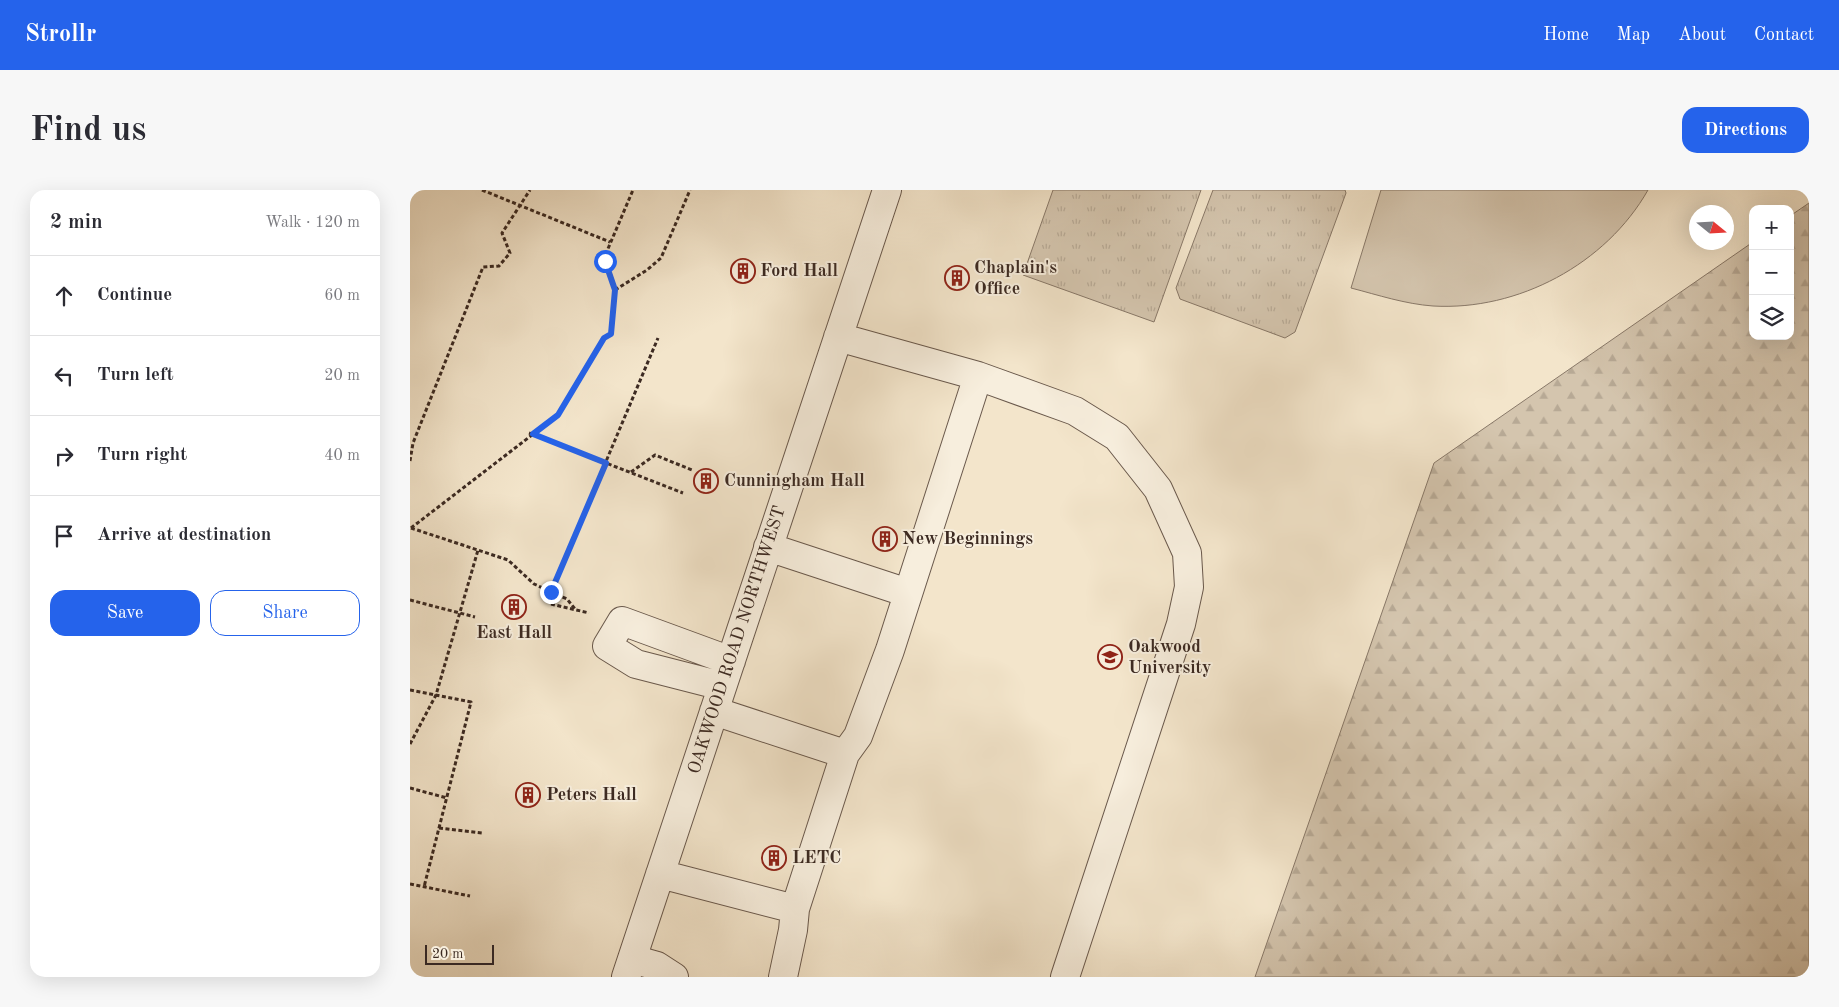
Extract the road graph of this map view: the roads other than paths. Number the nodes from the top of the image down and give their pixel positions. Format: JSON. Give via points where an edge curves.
{"nodes":[{"id":1,"x":887,"y":190,"type":"edge"},
{"id":2,"x":838,"y":337,"type":"junction"},
{"id":3,"x":978,"y":376,"type":"junction"},
{"id":4,"x":768,"y":547,"type":"junction"},
{"id":5,"x":908,"y":593,"type":"junction"},
{"id":6,"x":731,"y":660,"type":"junction"},
{"id":7,"x":722,"y":686,"type":"junction"},
{"id":8,"x":714,"y":711,"type":"junction"},
{"id":9,"x":845,"y":754,"type":"junction"},
{"id":10,"x":660,"y":874,"type":"junction"},
{"id":11,"x":795,"y":908,"type":"junction"},
{"id":12,"x":629,"y":968,"type":"edge"},
{"id":13,"x":674,"y":977,"type":"edge"},
{"id":14,"x":783,"y":977,"type":"edge"},
{"id":15,"x":1065,"y":977,"type":"edge"}],
"edges":[{"from":1,"to":2,"type":"street","name":"OAKWOOD ROAD NORTHWEST"},
{"from":2,"to":3,"type":"street"},
{"from":2,"to":4,"type":"street","name":"OAKWOOD ROAD NORTHWEST"},
{"from":3,"to":5,"type":"street"},
{"from":3,"to":15,"type":"street","via":[[1075,411],[1117,438],[1158,489],[1187,553],[1190,587],[1180,624]]},
{"from":4,"to":5,"type":"street"},
{"from":4,"to":6,"type":"street","name":"OAKWOOD ROAD NORTHWEST"},
{"from":5,"to":9,"type":"street","via":[[858,736]]},
{"from":6,"to":7,"type":"street","name":"OAKWOOD ROAD NORTHWEST"},
{"from":6,"to":7,"type":"street","via":[[622,621],[607,646],[636,664]]},
{"from":7,"to":8,"type":"street","name":"OAKWOOD ROAD NORTHWEST"},
{"from":8,"to":9,"type":"street"},
{"from":8,"to":10,"type":"street","name":"OAKWOOD ROAD NORTHWEST"},
{"from":9,"to":11,"type":"street"},
{"from":10,"to":11,"type":"street"},
{"from":10,"to":12,"type":"street","name":"OAKWOOD ROAD NORTHWEST"},
{"from":11,"to":14,"type":"street"},
{"from":12,"to":13,"type":"street","via":[[657,966]]}]}
